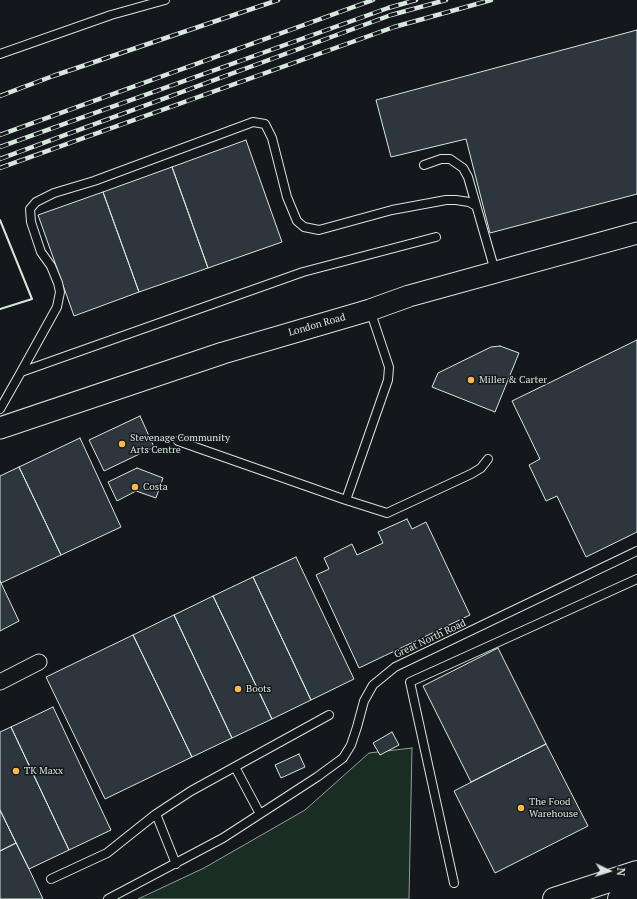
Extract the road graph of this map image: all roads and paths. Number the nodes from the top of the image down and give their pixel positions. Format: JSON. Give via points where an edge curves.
{"nodes":[{"id":1,"x":165,"y":0,"type":"edge"},
{"id":2,"x":0,"y":54,"type":"edge"},
{"id":3,"x":424,"y":165,"type":"dead end"},
{"id":4,"x":476,"y":206,"type":"junction"},
{"id":5,"x":637,"y":233,"type":"edge"},
{"id":6,"x":436,"y":236,"type":"dead end"},
{"id":7,"x":495,"y":272,"type":"junction"},
{"id":8,"x":370,"y":310,"type":"junction"},
{"id":9,"x":21,"y":372,"type":"junction"},
{"id":10,"x":0,"y":421,"type":"edge"},
{"id":11,"x":178,"y":441,"type":"dead end"},
{"id":12,"x":488,"y":459,"type":"dead end"},
{"id":13,"x":346,"y":500,"type":"junction"},
{"id":14,"x":637,"y":551,"type":"edge"},
{"id":15,"x":637,"y":579,"type":"edge"},
{"id":16,"x":39,"y":662,"type":"dead end"},
{"id":17,"x":0,"y":682,"type":"edge"},
{"id":18,"x":329,"y":715,"type":"dead end"},
{"id":19,"x":235,"y":767,"type":"junction"},
{"id":20,"x":156,"y":814,"type":"junction"},
{"id":21,"x":260,"y":814,"type":"junction"},
{"id":22,"x":176,"y":864,"type":"junction"},
{"id":23,"x":637,"y":872,"type":"edge"},
{"id":24,"x":51,"y":879,"type":"dead end"},
{"id":25,"x":454,"y":883,"type":"dead end"},
{"id":26,"x":637,"y":893,"type":"edge"},
{"id":27,"x":108,"y":899,"type":"edge"},
{"id":28,"x":554,"y":899,"type":"edge"},
{"id":29,"x":619,"y":899,"type":"edge"}],
"edges":[{"from":1,"to":2,"type":"lane","via":[[111,15]]},
{"from":3,"to":4,"type":"lane","via":[[441,159],[450,159],[463,168]]},
{"from":4,"to":7,"type":"lane"},
{"from":4,"to":9,"type":"lane","via":[[469,202],[446,200],[392,210],[319,230],[304,227],[297,221],[287,197],[272,138],[265,124],[253,122],[94,181],[54,193],[36,202],[30,209],[30,222],[41,252],[51,266],[58,283],[58,307]]},
{"from":5,"to":7,"type":"main road","name":"London Road"},
{"from":6,"to":9,"type":"lane","via":[[303,272]]},
{"from":7,"to":8,"type":"main road","name":"London Road","via":[[409,296]]},
{"from":8,"to":10,"type":"main road","name":"London Road"},
{"from":8,"to":13,"type":"lane","via":[[389,367],[388,380]]},
{"from":9,"to":10,"type":"lane"},
{"from":11,"to":13,"type":"lane"},
{"from":12,"to":13,"type":"lane","via":[[481,468],[471,474],[387,514]]},
{"from":14,"to":21,"type":"lane","name":"Great North Road","via":[[395,667],[373,685],[364,701],[351,745],[343,758],[317,778]]},
{"from":15,"to":25,"type":"lane","via":[[410,682]]},
{"from":16,"to":17,"type":"street"},
{"from":18,"to":19,"type":"lane"},
{"from":19,"to":20,"type":"lane"},
{"from":19,"to":21,"type":"lane"},
{"from":20,"to":22,"type":"lane"},
{"from":20,"to":24,"type":"lane","via":[[107,853]]},
{"from":21,"to":22,"type":"lane","name":"Great North Road"},
{"from":22,"to":27,"type":"lane","name":"Great North Road"},
{"from":23,"to":28,"type":"main road"},
{"from":26,"to":29,"type":"main road"}]}
